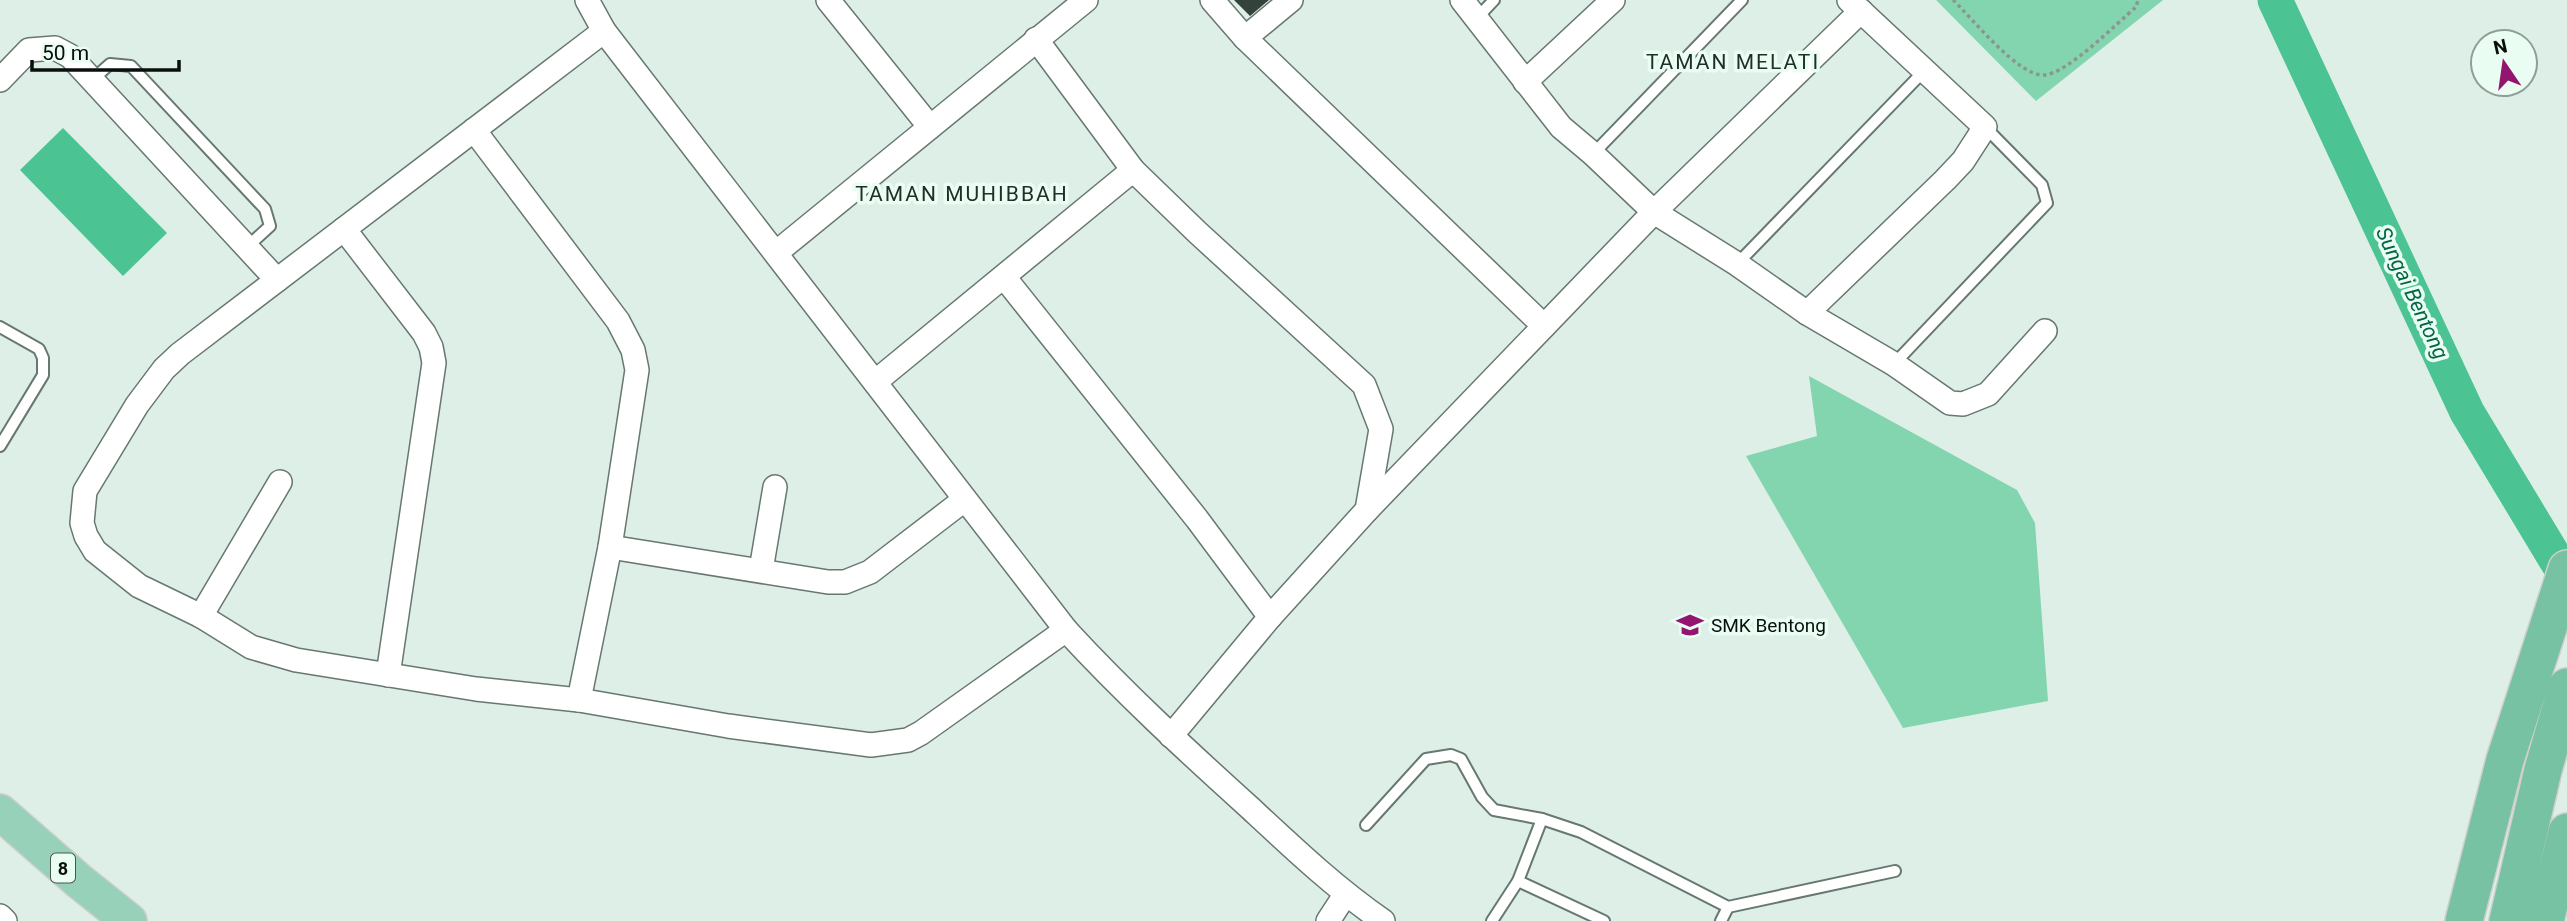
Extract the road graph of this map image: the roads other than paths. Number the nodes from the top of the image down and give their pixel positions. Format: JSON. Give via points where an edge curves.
{"nodes":[{"id":1,"x":587,"y":0,"type":"edge"},
{"id":2,"x":828,"y":0,"type":"edge"},
{"id":3,"x":1086,"y":0,"type":"edge"},
{"id":4,"x":1212,"y":0,"type":"edge"},
{"id":5,"x":1291,"y":0,"type":"edge"},
{"id":6,"x":1462,"y":0,"type":"edge"},
{"id":7,"x":1494,"y":0,"type":"edge"},
{"id":8,"x":1613,"y":0,"type":"edge"},
{"id":9,"x":1742,"y":0,"type":"edge"},
{"id":10,"x":1855,"y":6,"type":"edge"},
{"id":11,"x":1476,"y":19,"type":"junction"},
{"id":12,"x":604,"y":31,"type":"junction"},
{"id":13,"x":1245,"y":38,"type":"junction"},
{"id":14,"x":1036,"y":39,"type":"junction"},
{"id":15,"x":1924,"y":71,"type":"junction"},
{"id":16,"x":0,"y":80,"type":"edge"},
{"id":17,"x":92,"y":80,"type":"junction"},
{"id":18,"x":1525,"y":82,"type":"junction"},
{"id":19,"x":930,"y":127,"type":"junction"},
{"id":20,"x":1986,"y":128,"type":"junction"},
{"id":21,"x":474,"y":130,"type":"junction"},
{"id":22,"x":1594,"y":154,"type":"junction"},
{"id":23,"x":1133,"y":170,"type":"junction"},
{"id":24,"x":1654,"y":212,"type":"junction"},
{"id":25,"x":344,"y":229,"type":"junction"},
{"id":26,"x":247,"y":247,"type":"junction"},
{"id":27,"x":777,"y":252,"type":"junction"},
{"id":28,"x":1737,"y":264,"type":"junction"},
{"id":29,"x":1004,"y":277,"type":"junction"},
{"id":30,"x":277,"y":279,"type":"junction"},
{"id":31,"x":1807,"y":313,"type":"junction"},
{"id":32,"x":1544,"y":326,"type":"junction"},
{"id":33,"x":0,"y":327,"type":"edge"},
{"id":34,"x":2046,"y":331,"type":"dead end"},
{"id":35,"x":1894,"y":365,"type":"junction"},
{"id":36,"x":875,"y":382,"type":"junction"},
{"id":37,"x":0,"y":446,"type":"edge"},
{"id":38,"x":280,"y":482,"type":"dead end"},
{"id":39,"x":775,"y":487,"type":"dead end"},
{"id":40,"x":964,"y":500,"type":"junction"},
{"id":41,"x":1367,"y":510,"type":"junction"},
{"id":42,"x":610,"y":547,"type":"junction"},
{"id":43,"x":2567,"y":569,"type":"edge"},
{"id":44,"x":761,"y":570,"type":"junction"},
{"id":45,"x":201,"y":616,"type":"junction"},
{"id":46,"x":1270,"y":617,"type":"junction"},
{"id":47,"x":1066,"y":630,"type":"junction"},
{"id":48,"x":388,"y":675,"type":"junction"},
{"id":49,"x":2567,"y":687,"type":"edge"},
{"id":50,"x":579,"y":700,"type":"junction"},
{"id":51,"x":1171,"y":736,"type":"junction"},
{"id":52,"x":0,"y":812,"type":"edge"},
{"id":53,"x":1542,"y":819,"type":"junction"},
{"id":54,"x":1366,"y":825,"type":"dead end"},
{"id":55,"x":2567,"y":832,"type":"edge"},
{"id":56,"x":1895,"y":871,"type":"dead end"},
{"id":57,"x":1518,"y":881,"type":"junction"},
{"id":58,"x":1345,"y":895,"type":"junction"},
{"id":59,"x":1728,"y":906,"type":"junction"},
{"id":60,"x":0,"y":916,"type":"edge"},
{"id":61,"x":5,"y":921,"type":"edge"},
{"id":62,"x":129,"y":921,"type":"edge"},
{"id":63,"x":1328,"y":921,"type":"edge"},
{"id":64,"x":1382,"y":921,"type":"edge"},
{"id":65,"x":1492,"y":921,"type":"edge"},
{"id":66,"x":1604,"y":921,"type":"edge"},
{"id":67,"x":1721,"y":921,"type":"edge"},
{"id":68,"x":2464,"y":921,"type":"edge"},
{"id":69,"x":2508,"y":921,"type":"edge"},
{"id":70,"x":2544,"y":921,"type":"edge"}],
"edges":[{"from":1,"to":12,"type":"street"},
{"from":2,"to":19,"type":"street"},
{"from":3,"to":14,"type":"street"},
{"from":4,"to":13,"type":"street"},
{"from":5,"to":13,"type":"street"},
{"from":6,"to":11,"type":"street"},
{"from":7,"to":11,"type":"lane"},
{"from":8,"to":18,"type":"street"},
{"from":9,"to":22,"type":"lane"},
{"from":10,"to":15,"type":"street"},
{"from":10,"to":24,"type":"street"},
{"from":11,"to":18,"type":"street"},
{"from":12,"to":21,"type":"street"},
{"from":12,"to":27,"type":"street"},
{"from":13,"to":32,"type":"street"},
{"from":14,"to":19,"type":"street"},
{"from":14,"to":23,"type":"street"},
{"from":15,"to":20,"type":"street"},
{"from":15,"to":28,"type":"lane"},
{"from":16,"to":17,"type":"street","via":[[29,50],[41,48],[55,48],[70,56]]},
{"from":17,"to":26,"type":"street"},
{"from":17,"to":26,"type":"lane","via":[[110,64],[131,66],[265,209],[270,226]]},
{"from":18,"to":22,"type":"street","via":[[1561,127]]},
{"from":19,"to":27,"type":"street"},
{"from":20,"to":31,"type":"street","via":[[1945,180]]},
{"from":20,"to":35,"type":"lane","via":[[2042,185],[2047,203]]},
{"from":21,"to":25,"type":"street"},
{"from":21,"to":42,"type":"street","via":[[618,321],[633,350],[637,370]]},
{"from":22,"to":24,"type":"street"},
{"from":23,"to":29,"type":"street"},
{"from":23,"to":41,"type":"street","via":[[1364,384],[1381,429]]},
{"from":24,"to":28,"type":"street"},
{"from":24,"to":32,"type":"street"},
{"from":25,"to":30,"type":"street"},
{"from":25,"to":48,"type":"street","via":[[424,333],[435,363]]},
{"from":26,"to":30,"type":"street"},
{"from":27,"to":36,"type":"street"},
{"from":28,"to":31,"type":"street"},
{"from":29,"to":36,"type":"street"},
{"from":29,"to":46,"type":"street"},
{"from":30,"to":45,"type":"street","via":[[164,369],[85,491],[82,523],[95,551],[139,586]]},
{"from":31,"to":35,"type":"street"},
{"from":32,"to":41,"type":"street"},
{"from":33,"to":37,"type":"lane","via":[[39,349],[43,375]]},
{"from":34,"to":35,"type":"street","via":[[1989,394],[1963,404],[1950,403]]},
{"from":36,"to":40,"type":"street"},
{"from":38,"to":45,"type":"street"},
{"from":39,"to":44,"type":"street"},
{"from":40,"to":44,"type":"street","via":[[857,579],[828,582]]},
{"from":40,"to":47,"type":"street"},
{"from":41,"to":46,"type":"street"},
{"from":42,"to":44,"type":"street"},
{"from":42,"to":50,"type":"street"},
{"from":43,"to":68,"type":"highway","via":[[2505,760]]},
{"from":45,"to":48,"type":"street","via":[[251,648]]},
{"from":46,"to":51,"type":"street"},
{"from":47,"to":50,"type":"street","via":[[932,727],[894,743],[871,745],[728,726]]},
{"from":47,"to":51,"type":"street"},
{"from":48,"to":50,"type":"street"},
{"from":49,"to":69,"type":"highway"},
{"from":51,"to":58,"type":"street"},
{"from":52,"to":62,"type":"main road","number":"8"},
{"from":53,"to":54,"type":"lane","via":[[1494,810],[1461,759],[1451,755],[1426,759]]},
{"from":53,"to":57,"type":"lane"},
{"from":53,"to":59,"type":"lane","via":[[1581,832]]},
{"from":55,"to":70,"type":"highway"},
{"from":56,"to":59,"type":"lane"},
{"from":57,"to":65,"type":"lane"},
{"from":57,"to":66,"type":"lane"},
{"from":58,"to":63,"type":"street"},
{"from":58,"to":64,"type":"street"},
{"from":59,"to":67,"type":"lane"},
{"from":60,"to":61,"type":"street"}]}
